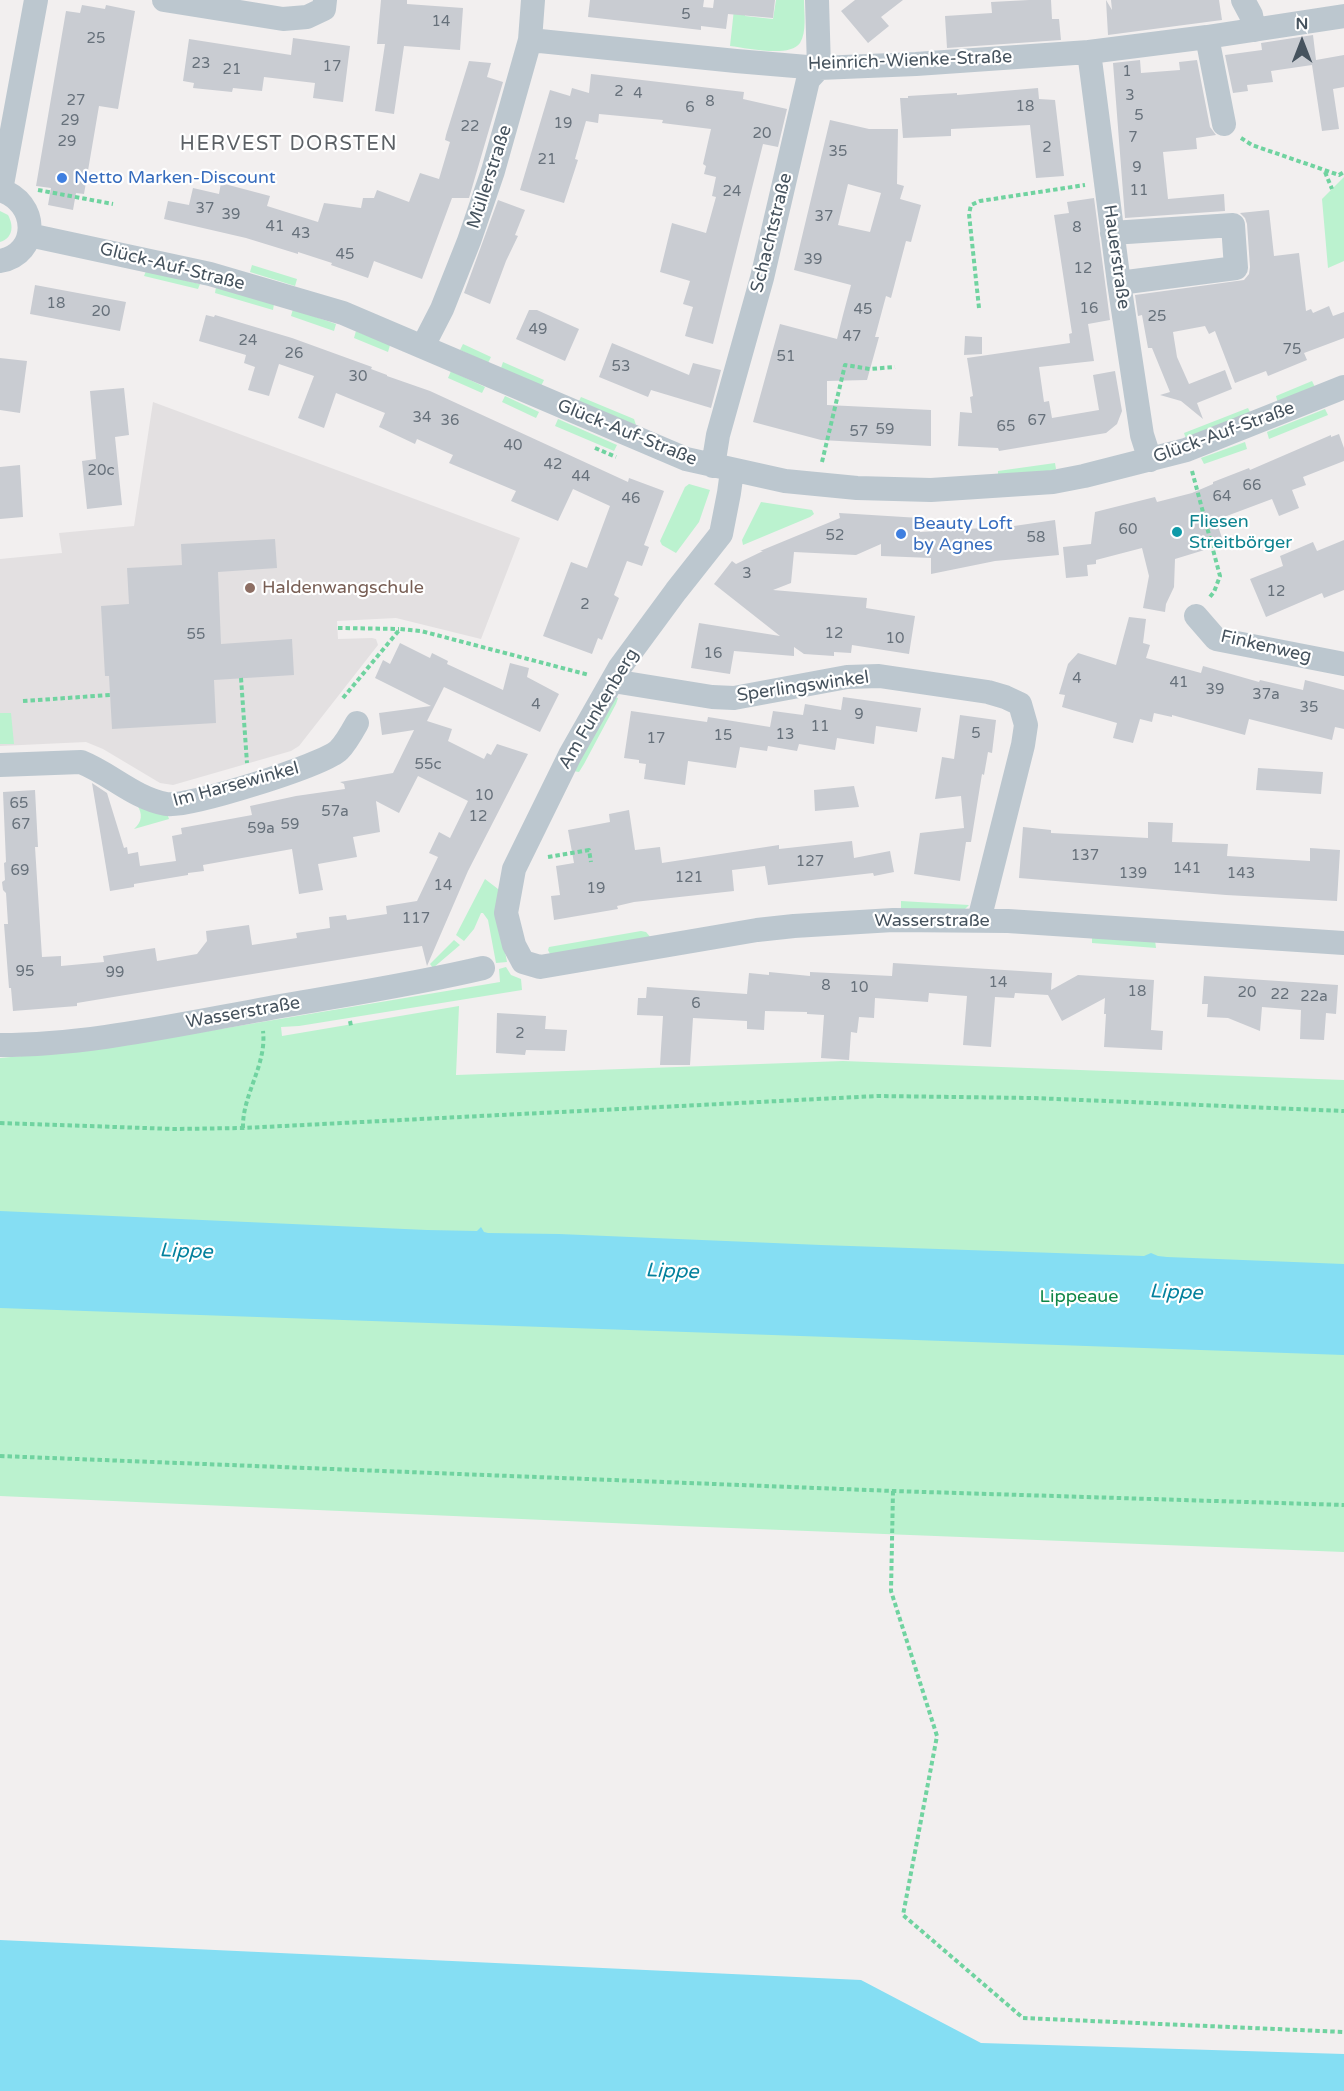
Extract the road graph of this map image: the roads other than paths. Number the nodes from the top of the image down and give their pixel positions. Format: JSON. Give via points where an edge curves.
{"nodes":[{"id":1,"x":36,"y":0,"type":"edge"},
{"id":2,"x":164,"y":0,"type":"edge"},
{"id":3,"x":326,"y":0,"type":"edge"},
{"id":4,"x":533,"y":0,"type":"edge"},
{"id":5,"x":817,"y":0,"type":"edge"},
{"id":6,"x":1243,"y":0,"type":"edge"},
{"id":7,"x":1344,"y":16,"type":"edge"},
{"id":8,"x":1254,"y":30,"type":"junction"},
{"id":9,"x":1207,"y":37,"type":"junction"},
{"id":10,"x":530,"y":40,"type":"junction"},
{"id":11,"x":1089,"y":52,"type":"junction"},
{"id":12,"x":819,"y":68,"type":"junction"},
{"id":13,"x":1224,"y":124,"type":"road end"},
{"id":14,"x":1,"y":190,"type":"edge"},
{"id":15,"x":1112,"y":233,"type":"junction"},
{"id":16,"x":29,"y":235,"type":"junction"},
{"id":17,"x":0,"y":261,"type":"edge"},
{"id":18,"x":1119,"y":283,"type":"junction"},
{"id":19,"x":423,"y":346,"type":"junction"},
{"id":20,"x":1344,"y":387,"type":"edge"},
{"id":21,"x":1150,"y":460,"type":"junction"},
{"id":22,"x":722,"y":468,"type":"junction"},
{"id":23,"x":1196,"y":616,"type":"road end"},
{"id":24,"x":1344,"y":664,"type":"edge"},
{"id":25,"x":613,"y":681,"type":"junction"},
{"id":26,"x":357,"y":723,"type":"dead end"},
{"id":27,"x":0,"y":765,"type":"edge"},
{"id":28,"x":979,"y":920,"type":"junction"},
{"id":29,"x":1344,"y":943,"type":"edge"},
{"id":30,"x":523,"y":962,"type":"joint"},
{"id":31,"x":483,"y":968,"type":"dead end"},
{"id":32,"x":0,"y":1045,"type":"edge"}],
"edges":[{"from":1,"to":14,"type":"street"},
{"from":2,"to":3,"type":"street","via":[[283,19],[307,17],[324,9]]},
{"from":4,"to":10,"type":"street","name":"Müllerstraße"},
{"from":5,"to":12,"type":"street"},
{"from":6,"to":8,"type":"street"},
{"from":7,"to":8,"type":"street","name":"Heinrich-Wienke-Straße"},
{"from":8,"to":9,"type":"street","name":"Heinrich-Wienke-Straße"},
{"from":9,"to":11,"type":"street","name":"Heinrich-Wienke-Straße"},
{"from":9,"to":13,"type":"street"},
{"from":10,"to":12,"type":"street","name":"Heinrich-Wienke-Straße"},
{"from":10,"to":19,"type":"street","name":"Müllerstraße","via":[[469,241]]},
{"from":11,"to":12,"type":"street","name":"Heinrich-Wienke-Straße"},
{"from":11,"to":15,"type":"street","name":"Hauerstraße"},
{"from":12,"to":22,"type":"street","name":"Schachtstraße","via":[[808,80],[762,278],[718,435]]},
{"from":14,"to":16,"type":"street","via":[[21,202],[30,223]]},
{"from":15,"to":18,"type":"street","name":"Hauerstraße"},
{"from":15,"to":18,"type":"street","via":[[1233,225],[1236,268]]},
{"from":16,"to":17,"type":"street","via":[[15,255]]},
{"from":16,"to":19,"type":"street","name":"Glück-Auf-Straße","via":[[210,274],[343,314]]},
{"from":18,"to":21,"type":"street","name":"Hauerstraße"},
{"from":19,"to":22,"type":"street","name":"Glück-Auf-Straße","via":[[686,459]]},
{"from":20,"to":21,"type":"street","name":"Glück-Auf-Straße","via":[[1186,450]]},
{"from":21,"to":22,"type":"street","name":"Glück-Auf-Straße","via":[[1053,482],[931,490],[785,481]]},
{"from":22,"to":25,"type":"street","name":"Am Funkenberg","via":[[729,493],[721,534]]},
{"from":23,"to":24,"type":"street","name":"Finkenweg","via":[[1216,639]]},
{"from":25,"to":28,"type":"street","name":"Sperlingswinkel","via":[[734,698],[847,677],[879,676],[988,692],[1020,704],[1026,724],[1023,745]]},
{"from":25,"to":30,"type":"street","name":"Am Funkenberg","via":[[570,755],[514,869],[506,913]]},
{"from":26,"to":27,"type":"street","name":"Im Harsewinkel","via":[[339,751],[297,771],[169,805],[142,797],[81,762]]},
{"from":28,"to":29,"type":"street","name":"Wasserstraße"},
{"from":28,"to":30,"type":"street","name":"Wasserstraße","via":[[794,926],[540,967]]},
{"from":31,"to":32,"type":"street","name":"Wasserstraße","via":[[422,983],[105,1037]]}]}
